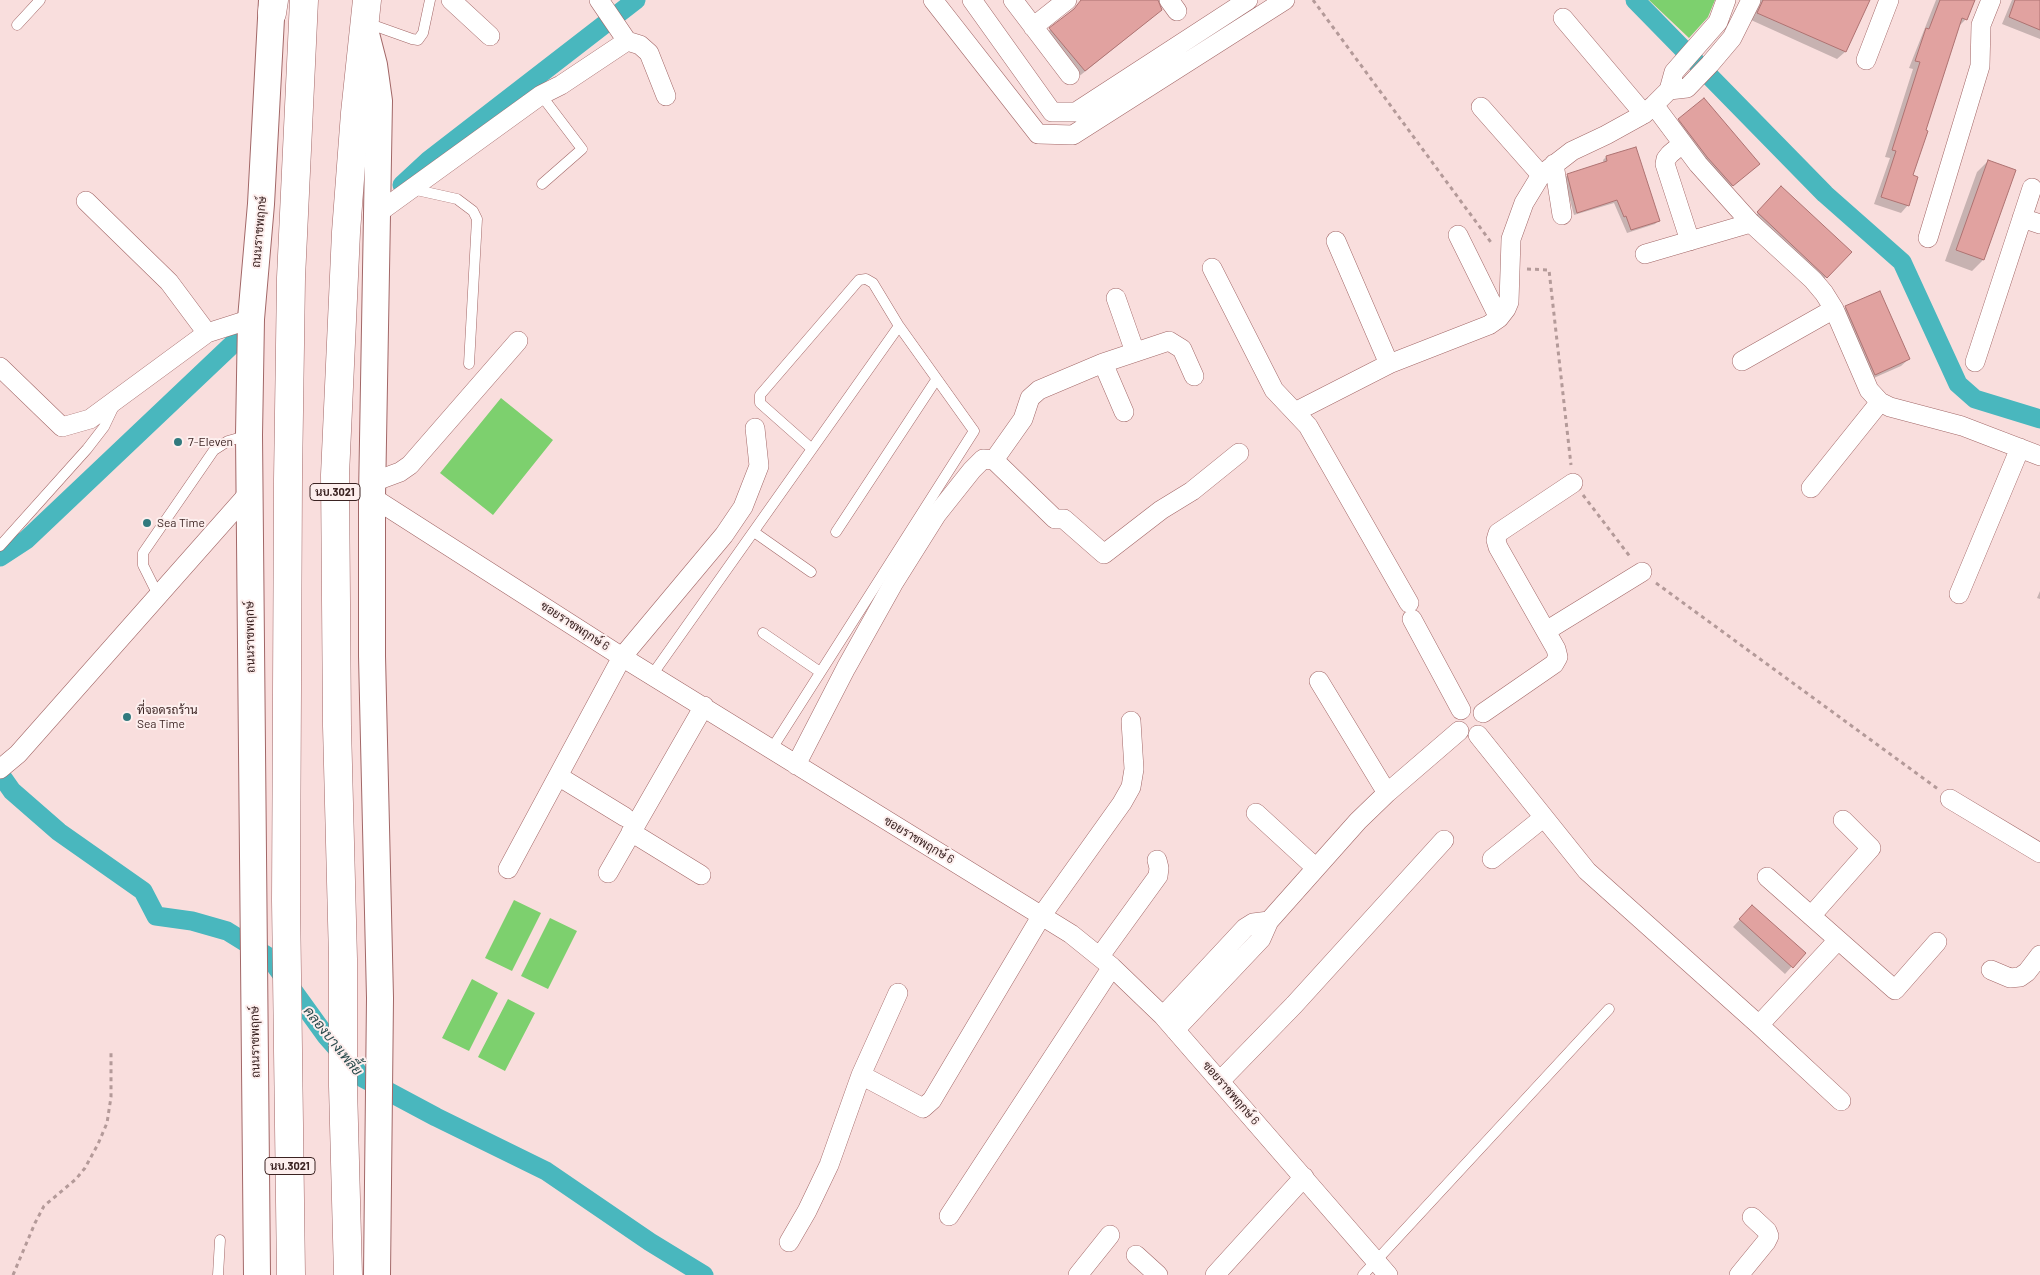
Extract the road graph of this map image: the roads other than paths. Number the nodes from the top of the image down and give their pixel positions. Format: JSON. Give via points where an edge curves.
{"nodes":[{"id":1,"x":40,"y":0,"type":"edge"},
{"id":2,"x":304,"y":0,"type":"edge"},
{"id":3,"x":430,"y":0,"type":"edge"},
{"id":4,"x":451,"y":0,"type":"edge"},
{"id":5,"x":599,"y":0,"type":"edge"},
{"id":6,"x":933,"y":0,"type":"edge"},
{"id":7,"x":972,"y":0,"type":"edge"},
{"id":8,"x":1013,"y":0,"type":"edge"},
{"id":9,"x":1067,"y":0,"type":"edge"},
{"id":10,"x":1248,"y":0,"type":"edge"},
{"id":11,"x":1285,"y":0,"type":"edge"},
{"id":12,"x":1726,"y":0,"type":"edge"},
{"id":13,"x":1745,"y":0,"type":"edge"},
{"id":14,"x":1752,"y":0,"type":"edge"},
{"id":15,"x":1889,"y":0,"type":"edge"},
{"id":16,"x":1991,"y":0,"type":"edge"},
{"id":17,"x":273,"y":4,"type":"edge"},
{"id":18,"x":365,"y":16,"type":"edge"},
{"id":19,"x":1563,"y":18,"type":"dead end"},
{"id":20,"x":1743,"y":19,"type":"junction"},
{"id":21,"x":17,"y":25,"type":"dead end"},
{"id":22,"x":1034,"y":27,"type":"junction"},
{"id":23,"x":490,"y":36,"type":"dead end"},
{"id":24,"x":627,"y":41,"type":"junction"},
{"id":25,"x":1866,"y":60,"type":"dead end"},
{"id":26,"x":1070,"y":75,"type":"dead end"},
{"id":27,"x":1677,"y":83,"type":"junction"},
{"id":28,"x":540,"y":95,"type":"junction"},
{"id":29,"x":666,"y":96,"type":"dead end"},
{"id":30,"x":1481,"y":108,"type":"dead end"},
{"id":31,"x":1649,"y":110,"type":"junction"},
{"id":32,"x":1682,"y":144,"type":"junction"},
{"id":33,"x":1547,"y":170,"type":"junction"},
{"id":34,"x":542,"y":184,"type":"dead end"},
{"id":35,"x":411,"y":188,"type":"junction"},
{"id":36,"x":2032,"y":188,"type":"dead end"},
{"id":37,"x":86,"y":201,"type":"dead end"},
{"id":38,"x":378,"y":213,"type":"junction"},
{"id":39,"x":1562,"y":215,"type":"dead end"},
{"id":40,"x":2022,"y":218,"type":"junction"},
{"id":41,"x":1751,"y":223,"type":"junction"},
{"id":42,"x":2040,"y":224,"type":"edge"},
{"id":43,"x":1458,"y":235,"type":"dead end"},
{"id":44,"x":1928,"y":238,"type":"dead end"},
{"id":45,"x":1336,"y":241,"type":"dead end"},
{"id":46,"x":1690,"y":241,"type":"junction"},
{"id":47,"x":1645,"y":254,"type":"dead end"},
{"id":48,"x":1212,"y":268,"type":"dead end"},
{"id":49,"x":1116,"y":298,"type":"dead end"},
{"id":50,"x":1834,"y":309,"type":"junction"},
{"id":51,"x":1500,"y":318,"type":"junction"},
{"id":52,"x":251,"y":319,"type":"junction"},
{"id":53,"x":899,"y":326,"type":"junction"},
{"id":54,"x":206,"y":333,"type":"junction"},
{"id":55,"x":518,"y":341,"type":"dead end"},
{"id":56,"x":1135,"y":352,"type":"junction"},
{"id":57,"x":1742,"y":361,"type":"dead end"},
{"id":58,"x":1103,"y":362,"type":"junction"},
{"id":59,"x":1975,"y":362,"type":"dead end"},
{"id":60,"x":469,"y":364,"type":"dead end"},
{"id":61,"x":1389,"y":364,"type":"junction"},
{"id":62,"x":0,"y":368,"type":"edge"},
{"id":63,"x":1194,"y":376,"type":"dead end"},
{"id":64,"x":936,"y":380,"type":"junction"},
{"id":65,"x":119,"y":396,"type":"junction"},
{"id":66,"x":1880,"y":402,"type":"junction"},
{"id":67,"x":1124,"y":412,"type":"dead end"},
{"id":68,"x":1296,"y":412,"type":"junction"},
{"id":69,"x":756,"y":428,"type":"dead end"},
{"id":70,"x":249,"y":435,"type":"junction"},
{"id":71,"x":2020,"y":448,"type":"junction"},
{"id":72,"x":812,"y":449,"type":"junction"},
{"id":73,"x":1239,"y":453,"type":"dead end"},
{"id":74,"x":2040,"y":456,"type":"edge"},
{"id":75,"x":994,"y":460,"type":"junction"},
{"id":76,"x":1573,"y":483,"type":"road end"},
{"id":77,"x":1811,"y":488,"type":"dead end"},
{"id":78,"x":372,"y":490,"type":"junction"},
{"id":79,"x":248,"y":494,"type":"junction"},
{"id":80,"x":754,"y":532,"type":"junction"},
{"id":81,"x":836,"y":532,"type":"dead end"},
{"id":82,"x":0,"y":546,"type":"edge"},
{"id":83,"x":812,"y":572,"type":"dead end"},
{"id":84,"x":1642,"y":572,"type":"road end"},
{"id":85,"x":158,"y":594,"type":"junction"},
{"id":86,"x":1960,"y":594,"type":"dead end"},
{"id":87,"x":1546,"y":631,"type":"junction"},
{"id":88,"x":764,"y":633,"type":"dead end"},
{"id":89,"x":622,"y":657,"type":"junction"},
{"id":90,"x":820,"y":672,"type":"junction"},
{"id":91,"x":652,"y":675,"type":"junction"},
{"id":92,"x":1319,"y":681,"type":"dead end"},
{"id":93,"x":704,"y":706,"type":"junction"},
{"id":94,"x":1461,"y":710,"type":"junction"},
{"id":95,"x":1482,"y":714,"type":"junction"},
{"id":96,"x":1131,"y":721,"type":"dead end"},
{"id":97,"x":1469,"y":733,"type":"junction"},
{"id":98,"x":771,"y":750,"type":"junction"},
{"id":99,"x":796,"y":766,"type":"junction"},
{"id":100,"x":1,"y":769,"type":"edge"},
{"id":101,"x":558,"y":776,"type":"junction"},
{"id":102,"x":1386,"y":793,"type":"junction"},
{"id":103,"x":1950,"y":799,"type":"road end"},
{"id":104,"x":1256,"y":813,"type":"dead end"},
{"id":105,"x":1543,"y":818,"type":"junction"},
{"id":106,"x":1842,"y":820,"type":"dead end"},
{"id":107,"x":628,"y":825,"type":"junction"},
{"id":108,"x":1444,"y":840,"type":"dead end"},
{"id":109,"x":2040,"y":853,"type":"edge"},
{"id":110,"x":1492,"y":859,"type":"dead end"},
{"id":111,"x":1157,"y":860,"type":"dead end"},
{"id":112,"x":1316,"y":868,"type":"junction"},
{"id":113,"x":508,"y":869,"type":"dead end"},
{"id":114,"x":608,"y":872,"type":"dead end"},
{"id":115,"x":701,"y":875,"type":"dead end"},
{"id":116,"x":1767,"y":877,"type":"dead end"},
{"id":117,"x":1042,"y":915,"type":"junction"},
{"id":118,"x":1811,"y":916,"type":"junction"},
{"id":119,"x":1838,"y":940,"type":"junction"},
{"id":120,"x":1937,"y":942,"type":"dead end"},
{"id":121,"x":2040,"y":955,"type":"edge"},
{"id":122,"x":1106,"y":961,"type":"junction"},
{"id":123,"x":1992,"y":970,"type":"dead end"},
{"id":124,"x":898,"y":993,"type":"dead end"},
{"id":125,"x":1609,"y":1009,"type":"dead end"},
{"id":126,"x":1169,"y":1023,"type":"junction"},
{"id":127,"x":1759,"y":1025,"type":"junction"},
{"id":128,"x":861,"y":1075,"type":"junction"},
{"id":129,"x":1220,"y":1081,"type":"junction"},
{"id":130,"x":1840,"y":1101,"type":"dead end"},
{"id":131,"x":1304,"y":1177,"type":"junction"},
{"id":132,"x":948,"y":1216,"type":"dead end"},
{"id":133,"x":1752,"y":1217,"type":"dead end"},
{"id":134,"x":1110,"y":1235,"type":"dead end"},
{"id":135,"x":220,"y":1240,"type":"dead end"},
{"id":136,"x":789,"y":1242,"type":"dead end"},
{"id":137,"x":1136,"y":1255,"type":"dead end"},
{"id":138,"x":1383,"y":1268,"type":"edge"},
{"id":139,"x":218,"y":1275,"type":"edge"},
{"id":140,"x":257,"y":1275,"type":"edge"},
{"id":141,"x":291,"y":1275,"type":"edge"},
{"id":142,"x":348,"y":1275,"type":"edge"},
{"id":143,"x":377,"y":1275,"type":"edge"},
{"id":144,"x":1078,"y":1275,"type":"edge"},
{"id":145,"x":1158,"y":1275,"type":"edge"},
{"id":146,"x":1215,"y":1275,"type":"edge"},
{"id":147,"x":1363,"y":1275,"type":"edge"},
{"id":148,"x":1739,"y":1275,"type":"edge"}],
"edges":[{"from":1,"to":21,"type":"lane"},
{"from":2,"to":141,"type":"main road","number":"นบ.3021","via":[[291,305],[286,900]]},
{"from":3,"to":18,"type":"lane","via":[[423,33],[418,40]]},
{"from":4,"to":23,"type":"street"},
{"from":5,"to":24,"type":"street"},
{"from":6,"to":11,"type":"street","via":[[1038,134],[1073,135]]},
{"from":7,"to":10,"type":"street","via":[[1052,112],[1076,112]]},
{"from":8,"to":22,"type":"street"},
{"from":9,"to":22,"type":"street"},
{"from":12,"to":27,"type":"street","via":[[1718,22]]},
{"from":13,"to":20,"type":"street"},
{"from":14,"to":20,"type":"street"},
{"from":15,"to":25,"type":"street"},
{"from":16,"to":44,"type":"street","via":[[1981,25],[1980,66]]},
{"from":17,"to":52,"type":"main road","name":"ถนนราชพฤกษ์","number":"นบ.3021"},
{"from":18,"to":38,"type":"main road","number":"นบ.3021","via":[[379,101]]},
{"from":18,"to":142,"type":"main road","number":"นบ.3021","via":[[346,232],[335,475]]},
{"from":19,"to":31,"type":"street"},
{"from":20,"to":27,"type":"street","via":[[1732,38]]},
{"from":22,"to":26,"type":"street"},
{"from":24,"to":28,"type":"street"},
{"from":24,"to":29,"type":"street","via":[[640,45],[649,53]]},
{"from":27,"to":31,"type":"street"},
{"from":28,"to":34,"type":"lane","via":[[582,150]]},
{"from":28,"to":35,"type":"street"},
{"from":30,"to":33,"type":"street"},
{"from":31,"to":32,"type":"street"},
{"from":31,"to":33,"type":"street","via":[[1572,151]]},
{"from":32,"to":41,"type":"street"},
{"from":32,"to":46,"type":"street","via":[[1670,154],[1665,164]]},
{"from":33,"to":39,"type":"street"},
{"from":33,"to":51,"type":"street","via":[[1524,203],[1516,222],[1511,239],[1509,302]]},
{"from":35,"to":38,"type":"street"},
{"from":35,"to":60,"type":"lane","via":[[456,199],[473,211],[477,220]]},
{"from":36,"to":40,"type":"street"},
{"from":37,"to":54,"type":"street","via":[[169,282]]},
{"from":38,"to":78,"type":"main road","number":"นบ.3021"},
{"from":40,"to":42,"type":"street"},
{"from":40,"to":59,"type":"street"},
{"from":41,"to":46,"type":"street"},
{"from":41,"to":50,"type":"street","via":[[1813,280]]},
{"from":43,"to":51,"type":"street"},
{"from":45,"to":61,"type":"street"},
{"from":46,"to":47,"type":"street"},
{"from":48,"to":68,"type":"street","via":[[1274,390]]},
{"from":49,"to":56,"type":"street"},
{"from":50,"to":57,"type":"street"},
{"from":50,"to":66,"type":"street","via":[[1869,390]]},
{"from":51,"to":61,"type":"street"},
{"from":52,"to":54,"type":"street"},
{"from":52,"to":70,"type":"main road","name":"ถนนราชพฤกษ์","number":"นบ.3021"},
{"from":53,"to":64,"type":"lane"},
{"from":53,"to":72,"type":"lane"},
{"from":53,"to":72,"type":"lane","via":[[873,284],[866,278],[859,280],[760,395],[760,403]]},
{"from":54,"to":65,"type":"street"},
{"from":55,"to":78,"type":"street","via":[[410,465]]},
{"from":56,"to":58,"type":"street"},
{"from":56,"to":63,"type":"street","via":[[1169,341],[1182,349]]},
{"from":58,"to":67,"type":"street"},
{"from":58,"to":75,"type":"street","via":[[1040,390],[1030,398],[1023,419]]},
{"from":61,"to":68,"type":"street"},
{"from":62,"to":65,"type":"street","via":[[62,427],[90,419]]},
{"from":64,"to":81,"type":"lane"},
{"from":64,"to":90,"type":"lane","via":[[974,432]]},
{"from":65,"to":82,"type":"lane","via":[[104,428]]},
{"from":66,"to":71,"type":"street","via":[[1962,426]]},
{"from":66,"to":77,"type":"street"},
{"from":68,"to":94,"type":"street","via":[[1308,426],[1411,611]]},
{"from":69,"to":89,"type":"street","via":[[759,466],[743,507],[724,535]]},
{"from":70,"to":79,"type":"main road","name":"ถนนราชพฤกษ์","number":"นบ.3021"},
{"from":70,"to":85,"type":"lane","via":[[228,441],[214,450],[142,553],[143,565]]},
{"from":71,"to":74,"type":"street"},
{"from":71,"to":86,"type":"street"},
{"from":72,"to":80,"type":"lane"},
{"from":73,"to":75,"type":"street","via":[[1104,554],[1064,519],[1054,518]]},
{"from":75,"to":99,"type":"street","via":[[985,458],[979,463],[937,514],[846,668]]},
{"from":76,"to":87,"type":"street","via":[[1503,528],[1496,540]]},
{"from":78,"to":89,"type":"street","name":"ซอยราชพฤกษ์ 6"},
{"from":78,"to":143,"type":"main road","number":"นบ.3021","via":[[372,656],[380,998]]},
{"from":79,"to":85,"type":"street"},
{"from":79,"to":140,"type":"main road","name":"ถนนราชพฤกษ์","number":"นบ.3021"},
{"from":80,"to":83,"type":"lane"},
{"from":80,"to":91,"type":"lane"},
{"from":84,"to":87,"type":"street"},
{"from":85,"to":100,"type":"street","via":[[18,754]]},
{"from":87,"to":95,"type":"street","via":[[1558,656],[1554,664]]},
{"from":88,"to":90,"type":"lane"},
{"from":89,"to":91,"type":"street","name":"ซอยราชพฤกษ์ 6"},
{"from":89,"to":101,"type":"street"},
{"from":90,"to":98,"type":"lane"},
{"from":91,"to":93,"type":"street","name":"ซอยราชพฤกษ์ 6"},
{"from":92,"to":102,"type":"street"},
{"from":93,"to":98,"type":"street","name":"ซอยราชพฤกษ์ 6"},
{"from":93,"to":107,"type":"street"},
{"from":94,"to":95,"type":"street","via":[[1472,707]]},
{"from":94,"to":97,"type":"street","via":[[1456,720]]},
{"from":95,"to":97,"type":"street","via":[[1485,725]]},
{"from":96,"to":117,"type":"street","via":[[1134,769],[1131,787]]},
{"from":97,"to":102,"type":"street"},
{"from":97,"to":105,"type":"street"},
{"from":98,"to":99,"type":"street","name":"ซอยราชพฤกษ์ 6"},
{"from":99,"to":117,"type":"street","name":"ซอยราชพฤกษ์ 6"},
{"from":101,"to":107,"type":"street"},
{"from":101,"to":113,"type":"street"},
{"from":102,"to":112,"type":"street"},
{"from":103,"to":109,"type":"street"},
{"from":104,"to":112,"type":"street"},
{"from":105,"to":110,"type":"street"},
{"from":105,"to":127,"type":"street","via":[[1587,871]]},
{"from":106,"to":118,"type":"street","via":[[1870,848]]},
{"from":107,"to":114,"type":"street"},
{"from":107,"to":115,"type":"street"},
{"from":108,"to":129,"type":"street"},
{"from":111,"to":122,"type":"street","via":[[1158,876]]},
{"from":112,"to":126,"type":"street","via":[[1269,921],[1261,939]]},
{"from":116,"to":118,"type":"street"},
{"from":117,"to":122,"type":"street","name":"ซอยราชพฤกษ์ 6"},
{"from":117,"to":128,"type":"street","via":[[928,1105],[923,1108]]},
{"from":118,"to":119,"type":"street"},
{"from":119,"to":120,"type":"street","via":[[1895,990]]},
{"from":119,"to":127,"type":"street"},
{"from":121,"to":123,"type":"street","via":[[2020,977],[2010,978]]},
{"from":122,"to":126,"type":"street","name":"ซอยราชพฤกษ์ 6"},
{"from":122,"to":132,"type":"street"},
{"from":124,"to":128,"type":"street"},
{"from":125,"to":138,"type":"lane"},
{"from":126,"to":129,"type":"street","name":"ซอยราชพฤกษ์ 6"},
{"from":127,"to":130,"type":"street"},
{"from":128,"to":136,"type":"street","via":[[829,1165]]},
{"from":129,"to":131,"type":"street","name":"ซอยราชพฤกษ์ 6"},
{"from":131,"to":138,"type":"street","name":"ซอยราชพฤกษ์ 6"},
{"from":131,"to":146,"type":"street"},
{"from":133,"to":148,"type":"street","via":[[1769,1236]]},
{"from":134,"to":144,"type":"street"},
{"from":135,"to":139,"type":"lane"},
{"from":137,"to":145,"type":"street"},
{"from":138,"to":147,"type":"lane"}]}
